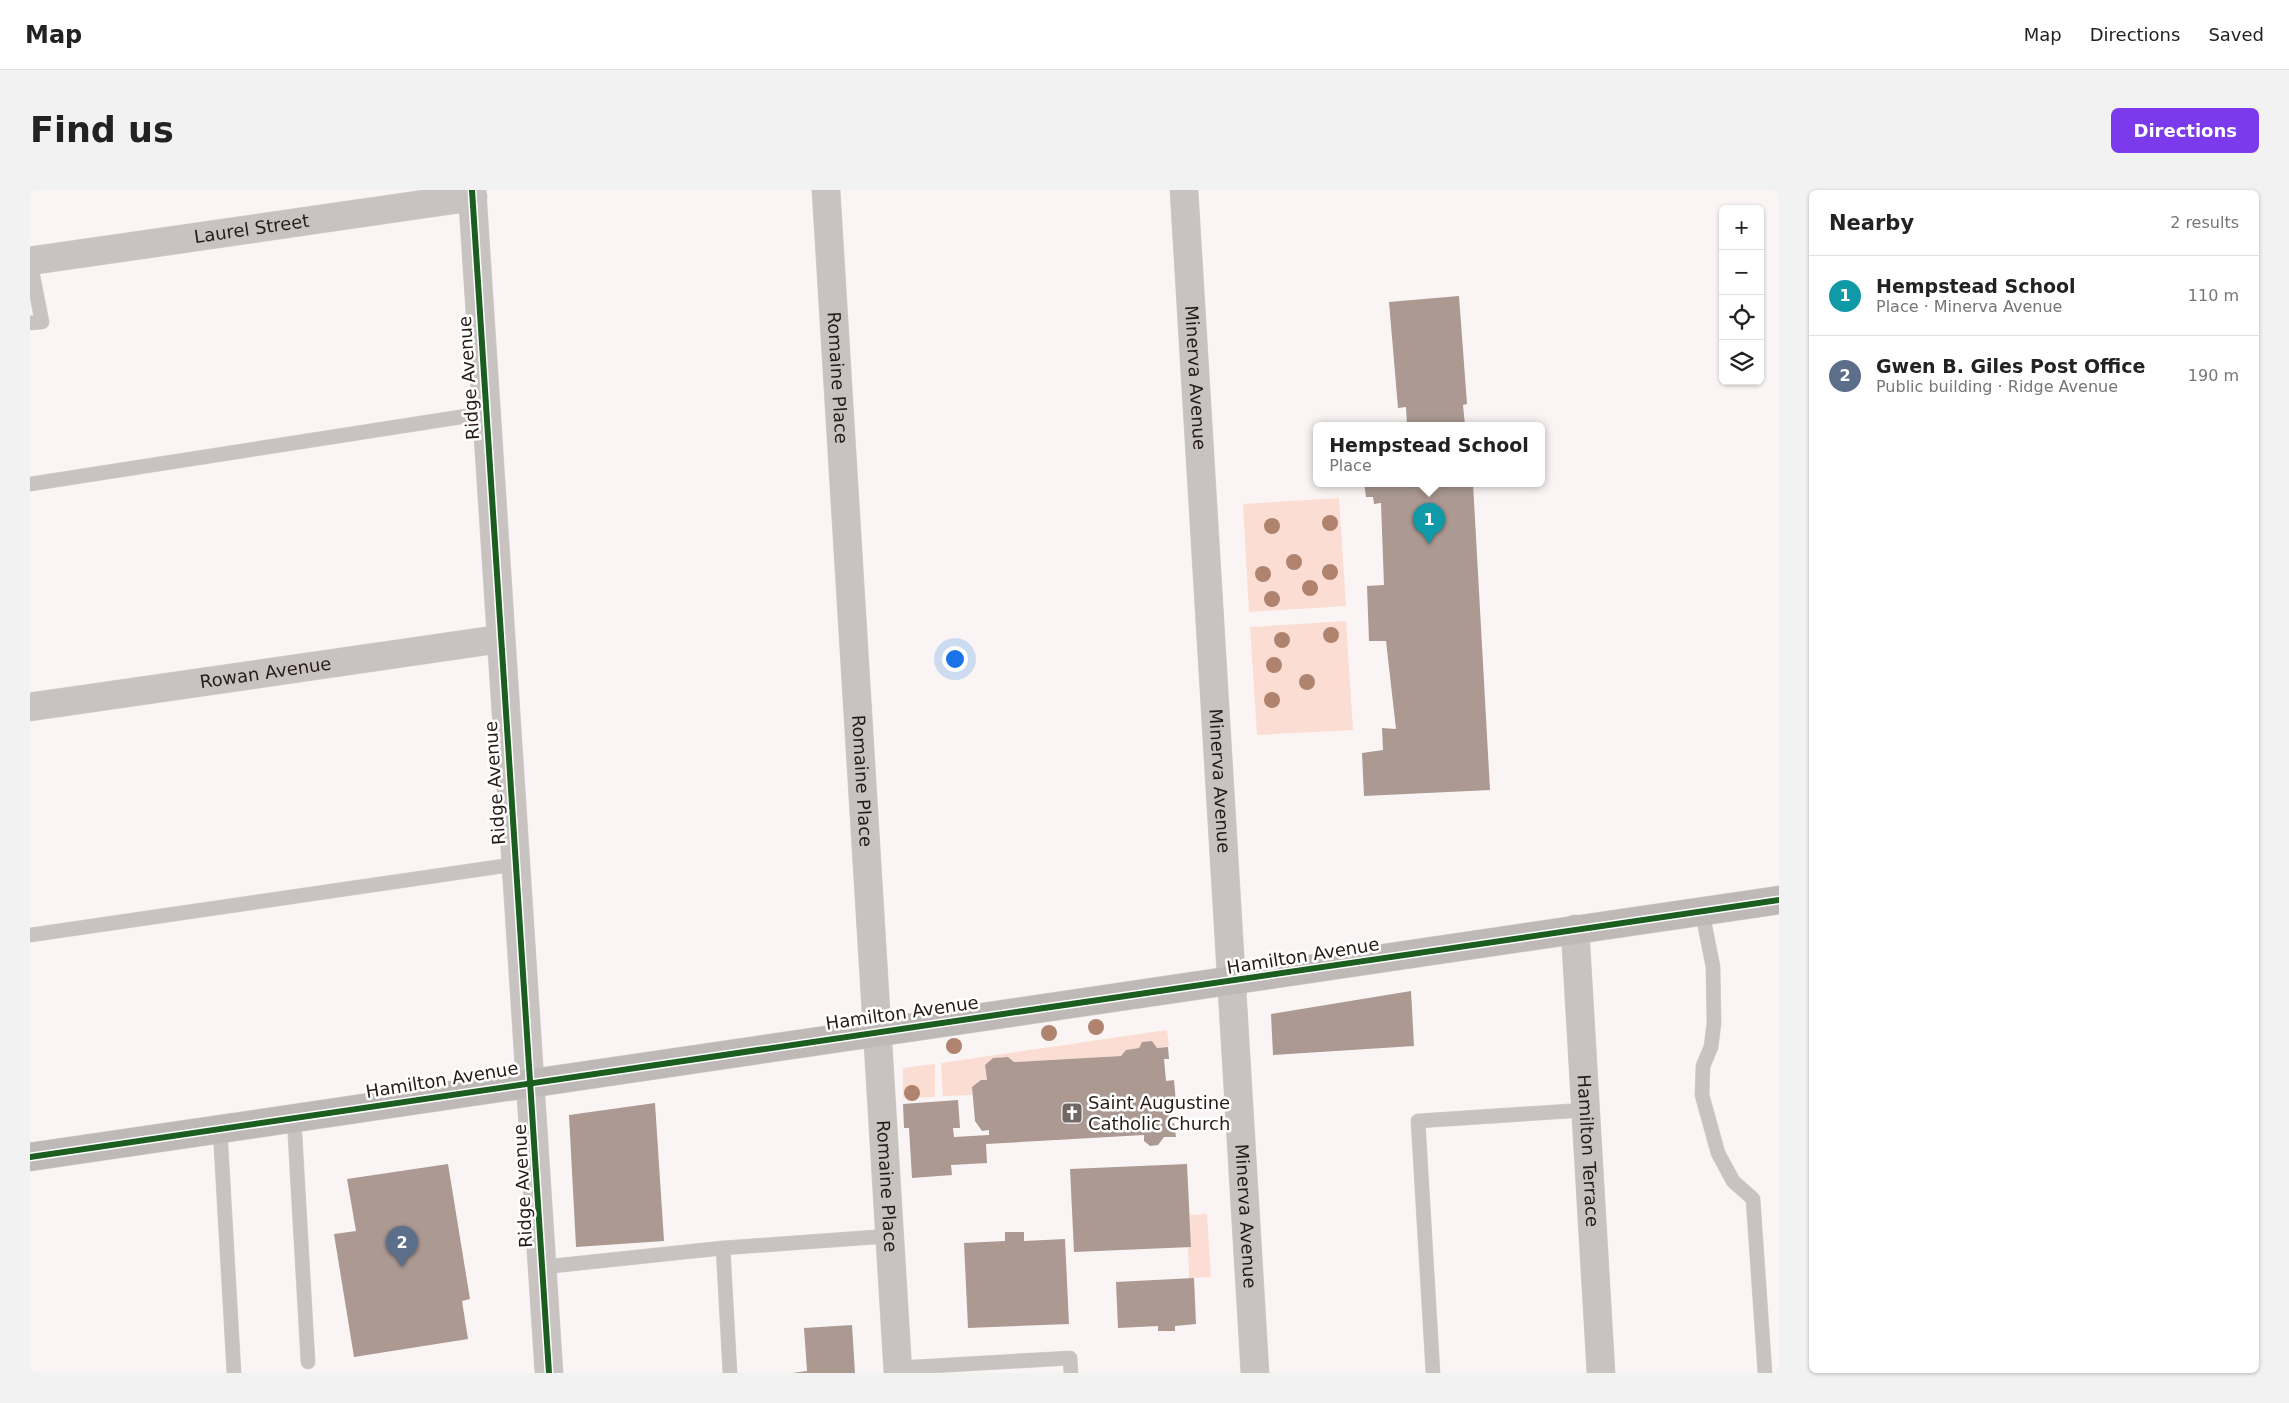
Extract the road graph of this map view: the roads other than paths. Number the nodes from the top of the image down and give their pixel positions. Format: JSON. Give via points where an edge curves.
{"nodes":[{"id":1,"x":826,"y":190,"type":"edge"},
{"id":2,"x":1184,"y":190,"type":"edge"},
{"id":3,"x":472,"y":194,"type":"edge"},
{"id":4,"x":30,"y":261,"type":"edge"},
{"id":5,"x":30,"y":324,"type":"edge"},
{"id":6,"x":486,"y":412,"type":"junction"},
{"id":7,"x":30,"y":484,"type":"edge"},
{"id":8,"x":500,"y":639,"type":"junction"},
{"id":9,"x":30,"y":707,"type":"edge"},
{"id":10,"x":517,"y":864,"type":"junction"},
{"id":11,"x":1779,"y":900,"type":"edge"},
{"id":12,"x":1702,"y":911,"type":"junction"},
{"id":13,"x":1575,"y":929,"type":"junction"},
{"id":14,"x":30,"y":935,"type":"edge"},
{"id":15,"x":1232,"y":982,"type":"junction"},
{"id":16,"x":877,"y":1032,"type":"junction"},
{"id":17,"x":532,"y":1082,"type":"junction"},
{"id":18,"x":1585,"y":1110,"type":"junction"},
{"id":19,"x":294,"y":1118,"type":"junction"},
{"id":20,"x":220,"y":1129,"type":"junction"},
{"id":21,"x":30,"y":1157,"type":"edge"},
{"id":22,"x":890,"y":1236,"type":"junction"},
{"id":23,"x":722,"y":1248,"type":"junction"},
{"id":24,"x":543,"y":1267,"type":"junction"},
{"id":25,"x":308,"y":1362,"type":"dead end"},
{"id":26,"x":898,"y":1371,"type":"edge"},
{"id":27,"x":234,"y":1373,"type":"edge"},
{"id":28,"x":549,"y":1373,"type":"edge"},
{"id":29,"x":730,"y":1373,"type":"edge"},
{"id":30,"x":1072,"y":1373,"type":"edge"},
{"id":31,"x":1255,"y":1373,"type":"edge"},
{"id":32,"x":1434,"y":1373,"type":"edge"},
{"id":33,"x":1601,"y":1373,"type":"edge"},
{"id":34,"x":1765,"y":1373,"type":"edge"}],
"edges":[{"from":1,"to":16,"type":"street","name":"Romaine Place"},
{"from":2,"to":15,"type":"street","name":"Minerva Avenue"},
{"from":3,"to":4,"type":"street","name":"Laurel Street"},
{"from":3,"to":6,"type":"street","name":"Ridge Avenue"},
{"from":4,"to":5,"type":"lane","via":[[42,322]]},
{"from":6,"to":7,"type":"lane"},
{"from":6,"to":8,"type":"street","name":"Ridge Avenue"},
{"from":8,"to":9,"type":"street","name":"Rowan Avenue"},
{"from":8,"to":10,"type":"street","name":"Ridge Avenue"},
{"from":10,"to":14,"type":"lane"},
{"from":10,"to":17,"type":"street","name":"Ridge Avenue"},
{"from":11,"to":12,"type":"street","name":"Hamilton Avenue"},
{"from":12,"to":13,"type":"street","name":"Hamilton Avenue"},
{"from":12,"to":34,"type":"lane","via":[[1713,967],[1714,1023],[1711,1047],[1703,1066],[1702,1095],[1718,1153],[1733,1181],[1753,1199]]},
{"from":13,"to":15,"type":"street","name":"Hamilton Avenue"},
{"from":13,"to":18,"type":"street","name":"Hamilton Terrace"},
{"from":15,"to":16,"type":"street","name":"Hamilton Avenue"},
{"from":15,"to":31,"type":"street","name":"Minerva Avenue"},
{"from":16,"to":17,"type":"street","name":"Hamilton Avenue"},
{"from":16,"to":22,"type":"street","name":"Romaine Place"},
{"from":17,"to":19,"type":"street","name":"Hamilton Avenue"},
{"from":17,"to":24,"type":"street","name":"Ridge Avenue"},
{"from":18,"to":32,"type":"lane","via":[[1418,1122]]},
{"from":18,"to":33,"type":"street","name":"Hamilton Terrace"},
{"from":19,"to":20,"type":"street","name":"Hamilton Avenue"},
{"from":19,"to":25,"type":"lane"},
{"from":20,"to":21,"type":"street","name":"Hamilton Avenue"},
{"from":20,"to":27,"type":"lane"},
{"from":22,"to":23,"type":"lane"},
{"from":22,"to":26,"type":"street","name":"Romaine Place"},
{"from":23,"to":24,"type":"lane"},
{"from":23,"to":29,"type":"lane"},
{"from":24,"to":28,"type":"street","name":"Ridge Avenue"},
{"from":26,"to":30,"type":"lane","via":[[1070,1358]]}]}
